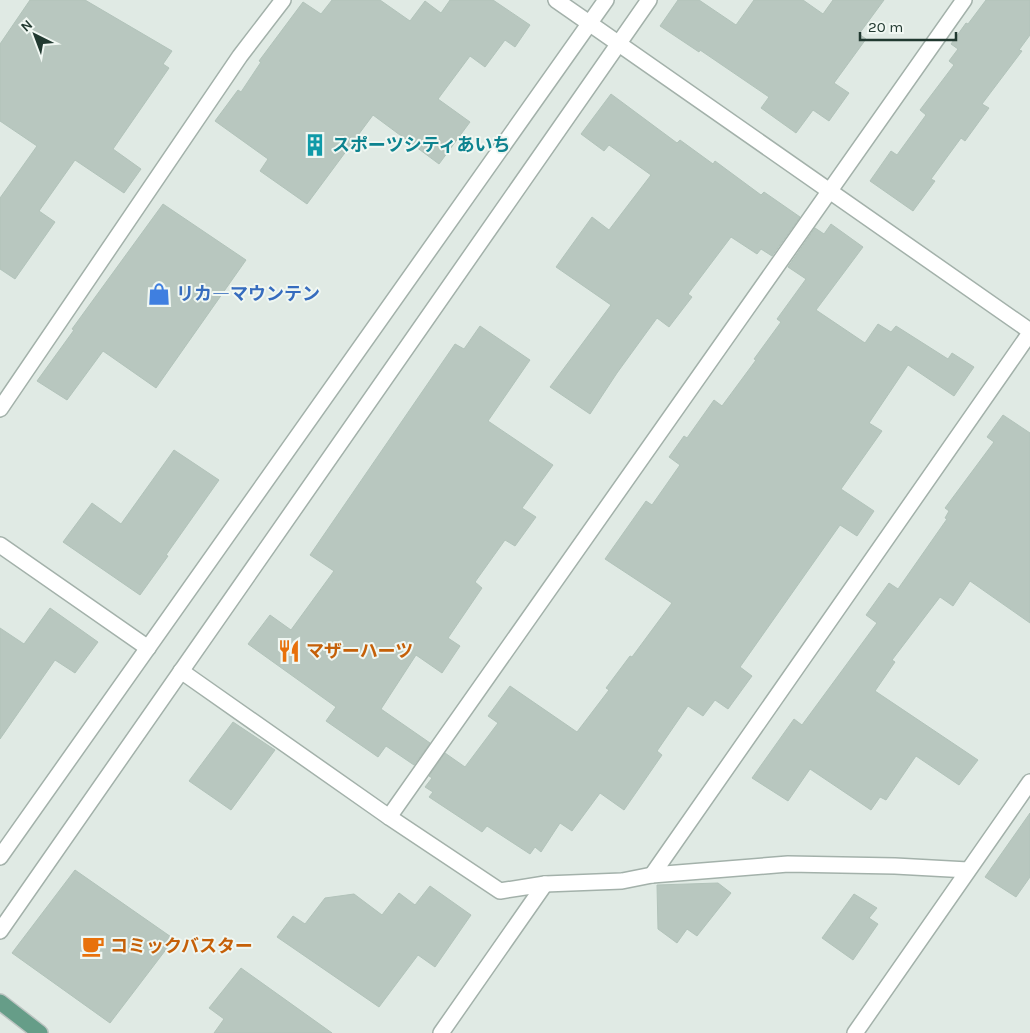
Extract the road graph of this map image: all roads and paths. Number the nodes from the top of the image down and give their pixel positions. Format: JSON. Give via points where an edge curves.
{"nodes":[{"id":1,"x":283,"y":0,"type":"edge"},
{"id":2,"x":556,"y":0,"type":"edge"},
{"id":3,"x":606,"y":0,"type":"edge"},
{"id":4,"x":649,"y":0,"type":"edge"},
{"id":5,"x":964,"y":0,"type":"edge"},
{"id":6,"x":589,"y":23,"type":"junction"},
{"id":7,"x":618,"y":44,"type":"junction"},
{"id":8,"x":829,"y":191,"type":"junction"},
{"id":9,"x":1030,"y":332,"type":"edge"},
{"id":10,"x":0,"y":409,"type":"edge"},
{"id":11,"x":0,"y":545,"type":"edge"},
{"id":12,"x":148,"y":648,"type":"junction"},
{"id":13,"x":181,"y":671,"type":"junction"},
{"id":14,"x":1028,"y":788,"type":"edge"},
{"id":15,"x":389,"y":817,"type":"junction"},
{"id":16,"x":0,"y":858,"type":"edge"},
{"id":17,"x":968,"y":870,"type":"junction"},
{"id":18,"x":652,"y":875,"type":"junction"},
{"id":19,"x":544,"y":884,"type":"junction"},
{"id":20,"x":0,"y":931,"type":"edge"},
{"id":21,"x":0,"y":1002,"type":"edge"},
{"id":22,"x":40,"y":1033,"type":"edge"},
{"id":23,"x":441,"y":1033,"type":"edge"},
{"id":24,"x":855,"y":1033,"type":"edge"}],
"edges":[{"from":1,"to":10,"type":"street","via":[[240,56]]},
{"from":2,"to":6,"type":"street"},
{"from":3,"to":6,"type":"street"},
{"from":4,"to":7,"type":"street"},
{"from":5,"to":8,"type":"street"},
{"from":6,"to":7,"type":"street"},
{"from":6,"to":12,"type":"street"},
{"from":7,"to":8,"type":"street"},
{"from":7,"to":13,"type":"street"},
{"from":8,"to":9,"type":"street"},
{"from":8,"to":15,"type":"street"},
{"from":9,"to":18,"type":"street"},
{"from":11,"to":12,"type":"street"},
{"from":12,"to":16,"type":"street"},
{"from":13,"to":15,"type":"street"},
{"from":13,"to":20,"type":"street"},
{"from":14,"to":17,"type":"street"},
{"from":15,"to":19,"type":"street","via":[[500,891]]},
{"from":17,"to":18,"type":"street","via":[[788,864]]},
{"from":17,"to":24,"type":"street"},
{"from":18,"to":19,"type":"street","via":[[622,881]]},
{"from":19,"to":23,"type":"street"},
{"from":21,"to":22,"type":"main road"}]}
